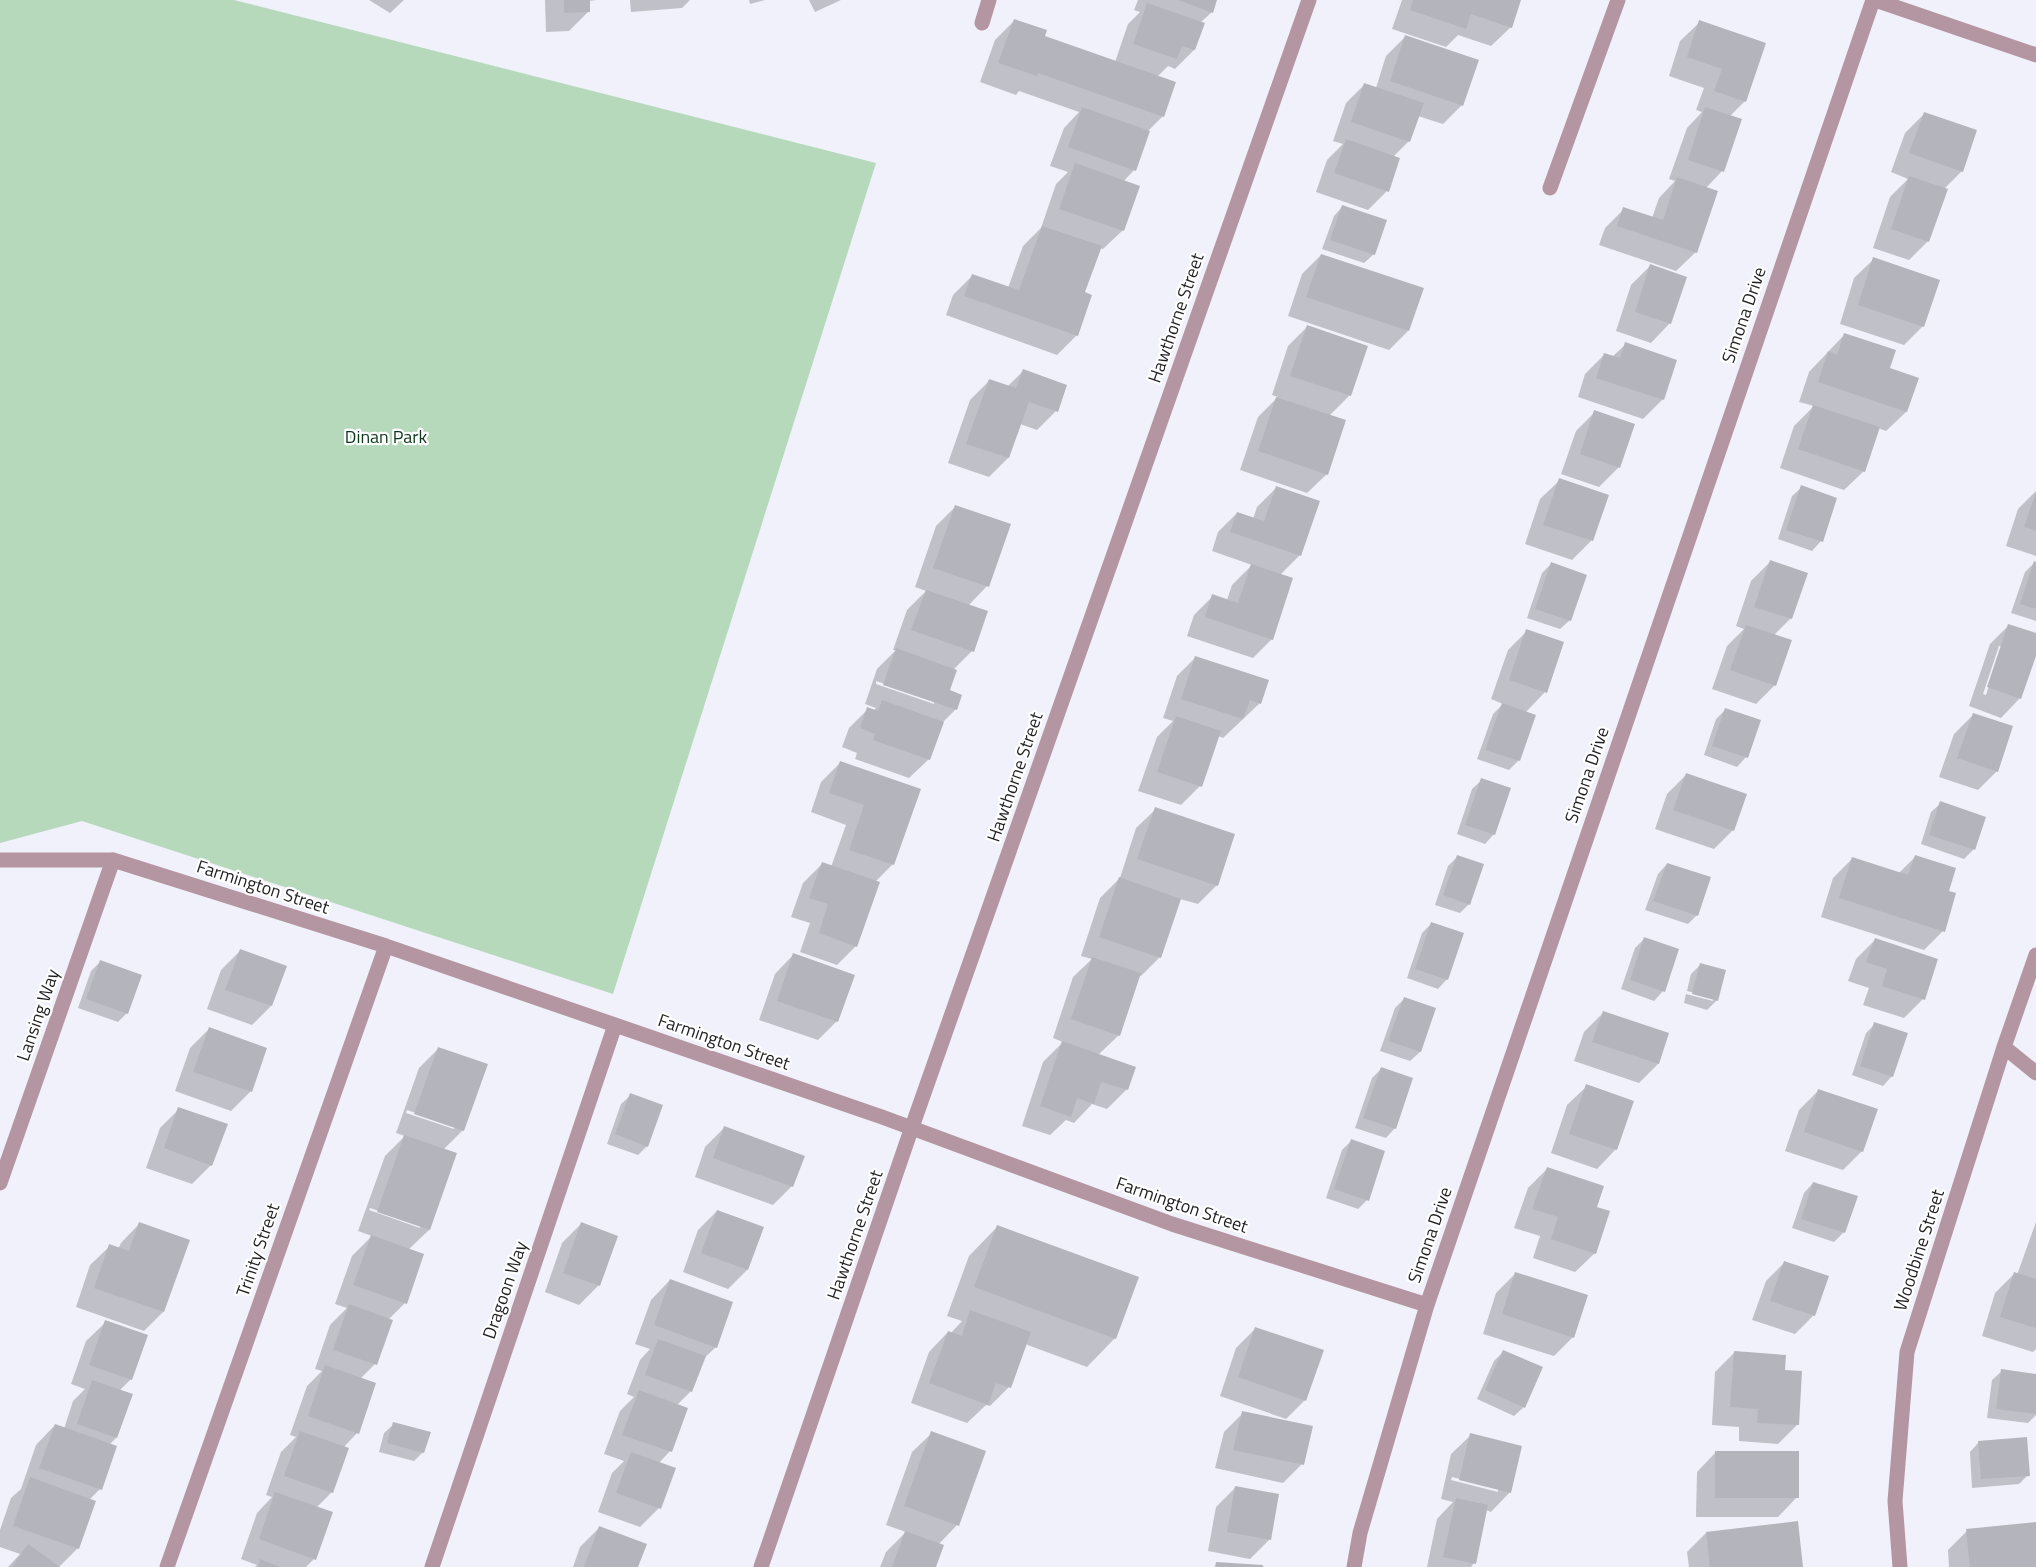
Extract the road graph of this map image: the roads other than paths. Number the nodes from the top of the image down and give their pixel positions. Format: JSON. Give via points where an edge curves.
{"nodes":[{"id":1,"x":989,"y":0,"type":"edge"},
{"id":2,"x":1309,"y":0,"type":"edge"},
{"id":3,"x":1618,"y":0,"type":"edge"},
{"id":4,"x":1874,"y":0,"type":"edge"},
{"id":5,"x":982,"y":23,"type":"dead end"},
{"id":6,"x":2036,"y":55,"type":"edge"},
{"id":7,"x":1550,"y":188,"type":"dead end"},
{"id":8,"x":0,"y":860,"type":"edge"},
{"id":9,"x":113,"y":860,"type":"junction"},
{"id":10,"x":387,"y":946,"type":"junction"},
{"id":11,"x":2036,"y":955,"type":"edge"},
{"id":12,"x":615,"y":1025,"type":"junction"},
{"id":13,"x":2004,"y":1047,"type":"junction"},
{"id":14,"x":2036,"y":1073,"type":"edge"},
{"id":15,"x":912,"y":1127,"type":"junction"},
{"id":16,"x":0,"y":1183,"type":"edge"},
{"id":17,"x":1427,"y":1305,"type":"junction"},
{"id":18,"x":167,"y":1567,"type":"edge"},
{"id":19,"x":432,"y":1567,"type":"edge"},
{"id":20,"x":761,"y":1567,"type":"edge"},
{"id":21,"x":1354,"y":1567,"type":"edge"},
{"id":22,"x":1900,"y":1567,"type":"edge"}],
"edges":[{"from":1,"to":5,"type":"street"},
{"from":2,"to":15,"type":"street","name":"Hawthorne Street"},
{"from":3,"to":7,"type":"street"},
{"from":4,"to":6,"type":"street"},
{"from":4,"to":17,"type":"street","name":"Simona Drive"},
{"from":8,"to":9,"type":"street","name":"Farmington Street"},
{"from":9,"to":10,"type":"street","name":"Farmington Street"},
{"from":9,"to":16,"type":"street","name":"Lansing Way"},
{"from":10,"to":12,"type":"street","name":"Farmington Street"},
{"from":10,"to":18,"type":"street","name":"Trinity Street"},
{"from":11,"to":13,"type":"street","name":"Woodbine Street"},
{"from":12,"to":15,"type":"street","name":"Farmington Street"},
{"from":12,"to":19,"type":"street","name":"Dragoon Way"},
{"from":13,"to":14,"type":"street"},
{"from":13,"to":22,"type":"street","name":"Woodbine Street","via":[[1907,1352],[1895,1501]]},
{"from":15,"to":17,"type":"street","name":"Farmington Street","via":[[1172,1224]]},
{"from":15,"to":20,"type":"street","name":"Hawthorne Street"},
{"from":17,"to":21,"type":"street","name":"Simona Drive","via":[[1360,1533]]}]}
